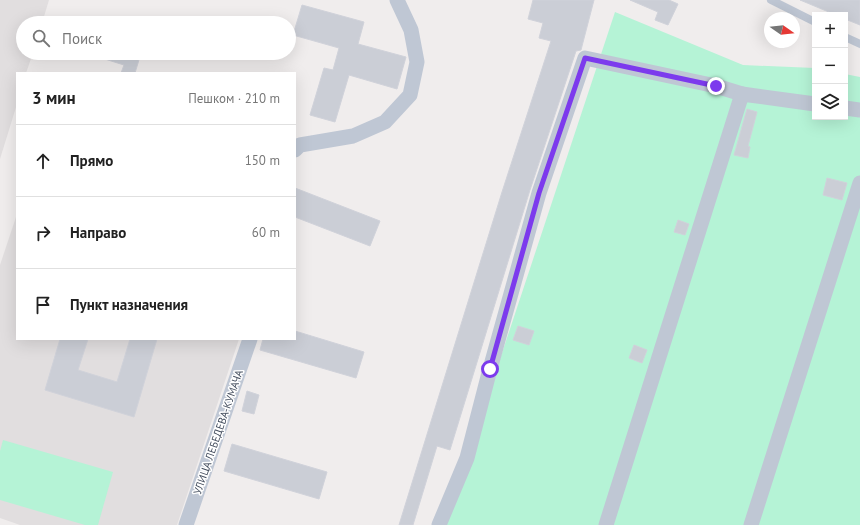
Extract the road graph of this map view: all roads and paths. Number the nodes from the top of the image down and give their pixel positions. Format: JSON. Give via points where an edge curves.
{"nodes":[{"id":1,"x":397,"y":0,"type":"edge"},
{"id":2,"x":771,"y":0,"type":"edge"},
{"id":3,"x":812,"y":20,"type":"edge"},
{"id":4,"x":848,"y":38,"type":"edge"},
{"id":5,"x":860,"y":44,"type":"edge"},
{"id":6,"x":742,"y":94,"type":"junction"},
{"id":7,"x":812,"y":104,"type":"edge"},
{"id":8,"x":848,"y":108,"type":"edge"},
{"id":9,"x":860,"y":110,"type":"edge"},
{"id":10,"x":296,"y":149,"type":"edge"},
{"id":11,"x":860,"y":184,"type":"edge"},
{"id":12,"x":250,"y":340,"type":"edge"},
{"id":13,"x":186,"y":525,"type":"edge"},
{"id":14,"x":439,"y":525,"type":"edge"},
{"id":15,"x":606,"y":525,"type":"edge"},
{"id":16,"x":751,"y":525,"type":"edge"}],
"edges":[{"from":1,"to":10,"type":"street","via":[[411,30],[418,62],[410,95],[385,122],[354,136],[300,145]]},
{"from":2,"to":3,"type":"lane"},
{"from":4,"to":5,"type":"lane"},
{"from":6,"to":7,"type":"street"},
{"from":6,"to":14,"type":"street","via":[[585,58],[539,193],[467,458]]},
{"from":6,"to":15,"type":"street"},
{"from":8,"to":9,"type":"street"},
{"from":11,"to":16,"type":"street"},
{"from":12,"to":13,"type":"street","name":"УЛИЦА ЛЕБЕДЕВА-КУМАЧА"}]}
